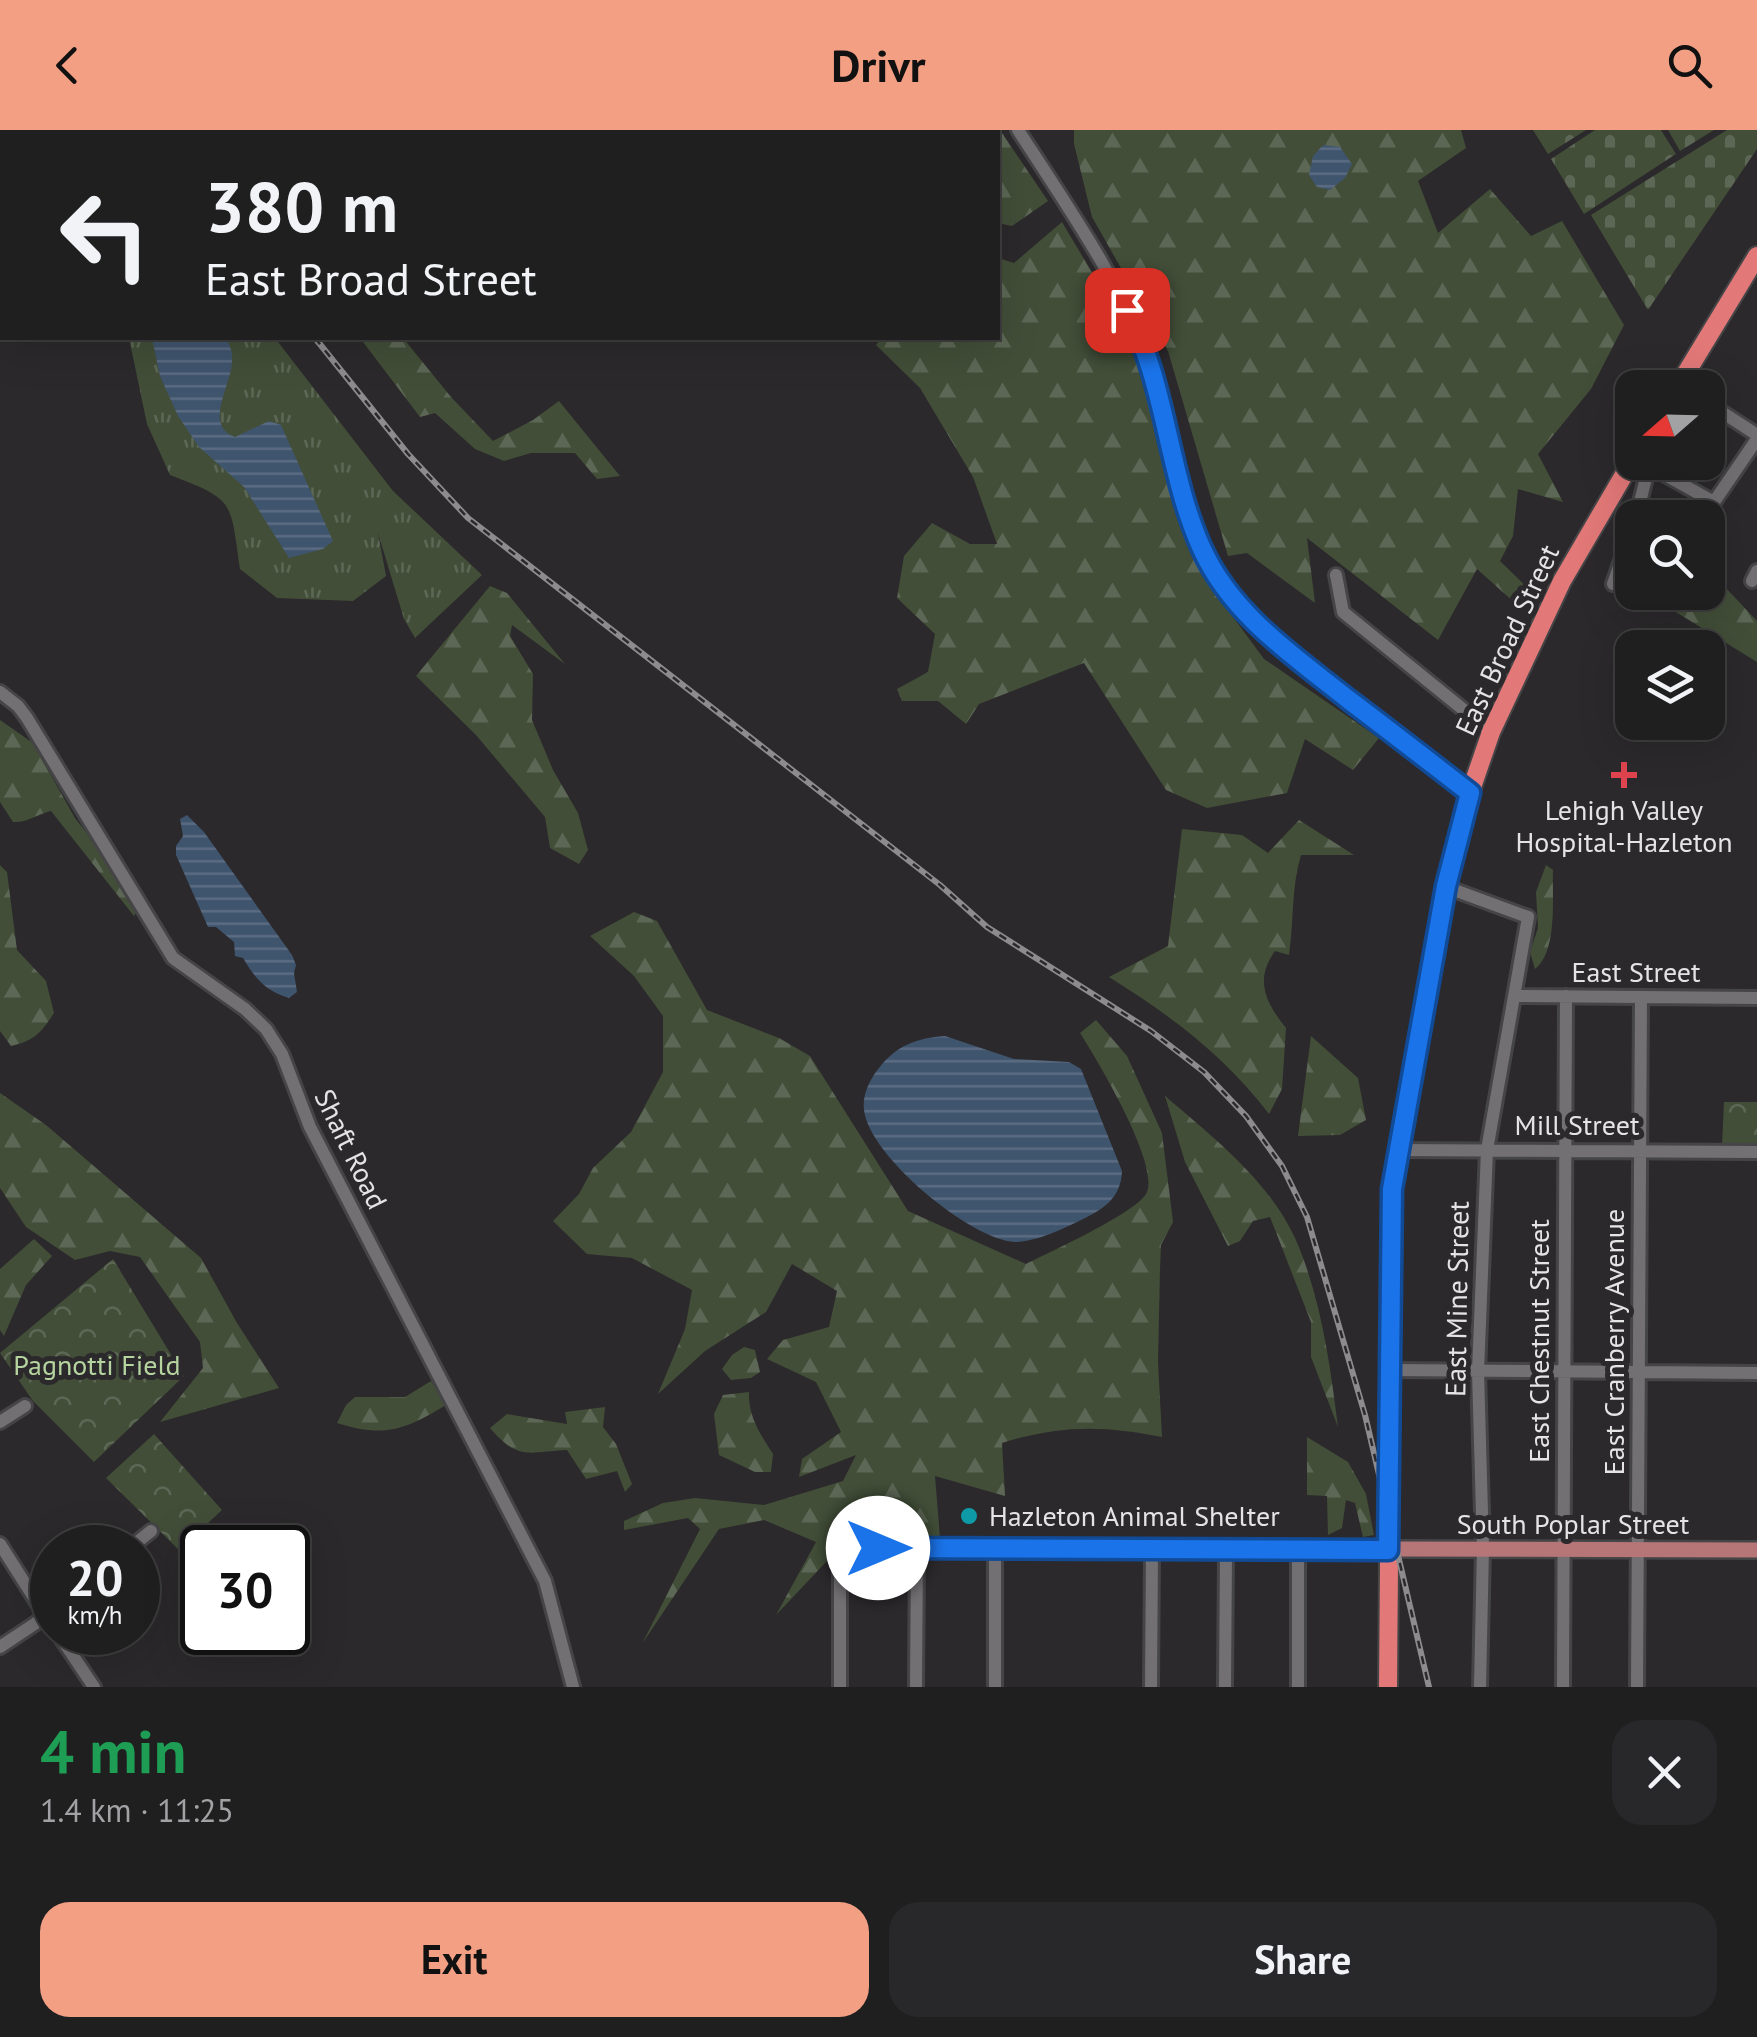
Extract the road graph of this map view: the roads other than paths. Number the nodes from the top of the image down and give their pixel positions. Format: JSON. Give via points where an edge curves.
{"nodes":[{"id":1,"x":1018,"y":130,"type":"edge"},
{"id":2,"x":1757,"y":256,"type":"edge"},
{"id":3,"x":1689,"y":370,"type":"edge"},
{"id":4,"x":1725,"y":415,"type":"edge"},
{"id":5,"x":1757,"y":437,"type":"edge"},
{"id":6,"x":1632,"y":480,"type":"edge"},
{"id":7,"x":1675,"y":480,"type":"edge"},
{"id":8,"x":1336,"y":574,"type":"dead end"},
{"id":9,"x":1615,"y":578,"type":"edge"},
{"id":10,"x":1613,"y":584,"type":"dead end"},
{"id":11,"x":0,"y":692,"type":"edge"},
{"id":12,"x":1491,"y":732,"type":"junction"},
{"id":13,"x":1470,"y":793,"type":"junction"},
{"id":14,"x":1446,"y":886,"type":"junction"},
{"id":15,"x":1515,"y":996,"type":"junction"},
{"id":16,"x":1566,"y":996,"type":"junction"},
{"id":17,"x":1641,"y":997,"type":"junction"},
{"id":18,"x":1757,"y":998,"type":"edge"},
{"id":19,"x":1396,"y":1150,"type":"junction"},
{"id":20,"x":1486,"y":1150,"type":"junction"},
{"id":21,"x":1565,"y":1150,"type":"junction"},
{"id":22,"x":1640,"y":1151,"type":"junction"},
{"id":23,"x":1757,"y":1152,"type":"edge"},
{"id":24,"x":1389,"y":1370,"type":"junction"},
{"id":25,"x":1478,"y":1371,"type":"junction"},
{"id":26,"x":1564,"y":1372,"type":"junction"},
{"id":27,"x":1639,"y":1372,"type":"junction"},
{"id":28,"x":1757,"y":1373,"type":"edge"},
{"id":29,"x":24,"y":1406,"type":"dead end"},
{"id":30,"x":0,"y":1422,"type":"edge"},
{"id":31,"x":0,"y":1544,"type":"edge"},
{"id":32,"x":917,"y":1548,"type":"junction"},
{"id":33,"x":1483,"y":1548,"type":"junction"},
{"id":34,"x":1563,"y":1548,"type":"junction"},
{"id":35,"x":996,"y":1549,"type":"junction"},
{"id":36,"x":1638,"y":1549,"type":"junction"},
{"id":37,"x":1152,"y":1550,"type":"junction"},
{"id":38,"x":1388,"y":1550,"type":"junction"},
{"id":39,"x":1757,"y":1550,"type":"edge"},
{"id":40,"x":1226,"y":1551,"type":"junction"},
{"id":41,"x":1298,"y":1551,"type":"junction"},
{"id":42,"x":30,"y":1588,"type":"edge"},
{"id":43,"x":30,"y":1630,"type":"edge"},
{"id":44,"x":0,"y":1647,"type":"edge"},
{"id":45,"x":72,"y":1655,"type":"edge"},
{"id":46,"x":94,"y":1687,"type":"edge"},
{"id":47,"x":573,"y":1687,"type":"edge"},
{"id":48,"x":840,"y":1687,"type":"edge"},
{"id":49,"x":916,"y":1687,"type":"edge"},
{"id":50,"x":995,"y":1687,"type":"edge"},
{"id":51,"x":1152,"y":1687,"type":"edge"},
{"id":52,"x":1225,"y":1687,"type":"edge"},
{"id":53,"x":1298,"y":1687,"type":"edge"},
{"id":54,"x":1388,"y":1687,"type":"edge"},
{"id":55,"x":1480,"y":1687,"type":"edge"},
{"id":56,"x":1563,"y":1687,"type":"edge"},
{"id":57,"x":1637,"y":1687,"type":"edge"}],
"edges":[{"from":1,"to":13,"type":"street","via":[[1140,332],[1188,512],[1222,583],[1264,633]]},
{"from":2,"to":3,"type":"highway"},
{"from":4,"to":5,"type":"street"},
{"from":5,"to":7,"type":"street","via":[[1714,502]]},
{"from":6,"to":12,"type":"highway","name":"East Broad Street","via":[[1562,581]]},
{"from":8,"to":12,"type":"street","via":[[1343,612]]},
{"from":9,"to":10,"type":"street"},
{"from":11,"to":47,"type":"street","name":"Shaft Road","via":[[27,718],[174,958],[245,1009],[282,1054],[310,1127],[545,1582]]},
{"from":12,"to":13,"type":"highway","name":"East Broad Street"},
{"from":13,"to":14,"type":"highway","name":"East Broad Street"},
{"from":14,"to":15,"type":"street","name":"East Mine Street","via":[[1528,917]]},
{"from":14,"to":19,"type":"highway","name":"East Broad Street"},
{"from":15,"to":16,"type":"street","name":"East Street"},
{"from":15,"to":20,"type":"street","name":"East Mine Street"},
{"from":16,"to":17,"type":"street","name":"East Street"},
{"from":16,"to":21,"type":"street","name":"East Chestnut Street"},
{"from":17,"to":18,"type":"street","name":"East Street"},
{"from":17,"to":22,"type":"street","name":"East Cranberry Avenue"},
{"from":19,"to":20,"type":"street","name":"Mill Street"},
{"from":19,"to":24,"type":"highway","name":"East Broad Street"},
{"from":20,"to":21,"type":"street","name":"Mill Street"},
{"from":20,"to":25,"type":"street","name":"East Mine Street"},
{"from":21,"to":22,"type":"street","name":"Mill Street"},
{"from":21,"to":26,"type":"street","name":"East Chestnut Street"},
{"from":22,"to":23,"type":"street","name":"Mill Street"},
{"from":22,"to":27,"type":"street","name":"East Cranberry Avenue"},
{"from":24,"to":25,"type":"street"},
{"from":24,"to":38,"type":"highway","name":"East Broad Street"},
{"from":25,"to":26,"type":"street"},
{"from":25,"to":33,"type":"street","name":"East Mine Street"},
{"from":26,"to":27,"type":"street"},
{"from":26,"to":34,"type":"street","name":"East Chestnut Street"},
{"from":27,"to":28,"type":"street"},
{"from":27,"to":36,"type":"street","name":"East Cranberry Avenue"},
{"from":29,"to":30,"type":"street"},
{"from":31,"to":42,"type":"street"},
{"from":32,"to":35,"type":"street"},
{"from":32,"to":48,"type":"street","via":[[840,1548]]},
{"from":32,"to":49,"type":"street"},
{"from":33,"to":34,"type":"main road","name":"South Poplar Street"},
{"from":33,"to":38,"type":"main road","name":"South Poplar Street"},
{"from":33,"to":55,"type":"street","name":"East Mine Street"},
{"from":34,"to":36,"type":"main road","name":"South Poplar Street"},
{"from":34,"to":56,"type":"street","name":"East Chestnut Street"},
{"from":35,"to":37,"type":"street"},
{"from":35,"to":50,"type":"street"},
{"from":36,"to":39,"type":"main road","name":"South Poplar Street"},
{"from":36,"to":57,"type":"street","name":"East Cranberry Avenue"},
{"from":37,"to":40,"type":"street"},
{"from":37,"to":51,"type":"street"},
{"from":38,"to":41,"type":"street"},
{"from":38,"to":54,"type":"highway","name":"East Broad Street"},
{"from":40,"to":41,"type":"street"},
{"from":40,"to":52,"type":"street"},
{"from":41,"to":53,"type":"street"},
{"from":43,"to":44,"type":"street"},
{"from":45,"to":46,"type":"street"}]}
